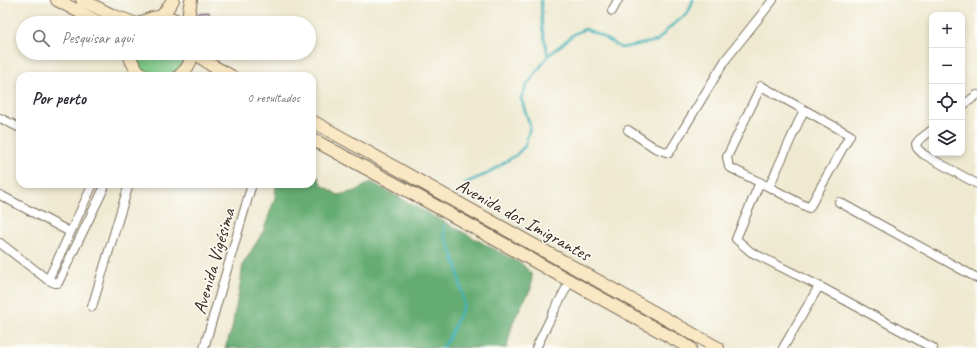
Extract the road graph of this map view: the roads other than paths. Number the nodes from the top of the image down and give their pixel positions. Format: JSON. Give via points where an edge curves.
{"nodes":[{"id":1,"x":58,"y":0,"type":"edge"},
{"id":2,"x":82,"y":0,"type":"edge"},
{"id":3,"x":173,"y":0,"type":"edge"},
{"id":4,"x":191,"y":0,"type":"edge"},
{"id":5,"x":618,"y":0,"type":"edge"},
{"id":6,"x":773,"y":0,"type":"edge"},
{"id":7,"x":612,"y":11,"type":"dead end"},
{"id":8,"x":87,"y":16,"type":"edge"},
{"id":9,"x":115,"y":16,"type":"edge"},
{"id":10,"x":156,"y":16,"type":"edge"},
{"id":11,"x":162,"y":16,"type":"joint"},
{"id":12,"x":189,"y":16,"type":"edge"},
{"id":13,"x":131,"y":60,"type":"edge"},
{"id":14,"x":192,"y":60,"type":"edge"},
{"id":15,"x":204,"y":60,"type":"edge"},
{"id":16,"x":137,"y":72,"type":"edge"},
{"id":17,"x":184,"y":72,"type":"edge"},
{"id":18,"x":224,"y":72,"type":"edge"},
{"id":19,"x":977,"y":95,"type":"edge"},
{"id":20,"x":965,"y":103,"type":"edge"},
{"id":21,"x":804,"y":110,"type":"junction"},
{"id":22,"x":0,"y":118,"type":"edge"},
{"id":23,"x":316,"y":123,"type":"edge"},
{"id":24,"x":16,"y":126,"type":"edge"},
{"id":25,"x":628,"y":130,"type":"dead end"},
{"id":26,"x":929,"y":132,"type":"edge"},
{"id":27,"x":316,"y":141,"type":"edge"},
{"id":28,"x":760,"y":182,"type":"junction"},
{"id":29,"x":977,"y":184,"type":"edge"},
{"id":30,"x":769,"y":187,"type":"junction"},
{"id":31,"x":91,"y":188,"type":"edge"},
{"id":32,"x":104,"y":188,"type":"edge"},
{"id":33,"x":128,"y":188,"type":"edge"},
{"id":34,"x":251,"y":188,"type":"edge"},
{"id":35,"x":0,"y":195,"type":"edge"},
{"id":36,"x":839,"y":202,"type":"dead end"},
{"id":37,"x":76,"y":221,"type":"junction"},
{"id":38,"x":86,"y":225,"type":"junction"},
{"id":39,"x":70,"y":232,"type":"junction"},
{"id":40,"x":0,"y":243,"type":"edge"},
{"id":41,"x":977,"y":278,"type":"edge"},
{"id":42,"x":48,"y":280,"type":"junction"},
{"id":43,"x":570,"y":281,"type":"junction"},
{"id":44,"x":819,"y":286,"type":"junction"},
{"id":45,"x":92,"y":307,"type":"dead end"},
{"id":46,"x":204,"y":348,"type":"edge"},
{"id":47,"x":536,"y":348,"type":"edge"},
{"id":48,"x":690,"y":348,"type":"edge"},
{"id":49,"x":718,"y":348,"type":"edge"},
{"id":50,"x":783,"y":348,"type":"edge"},
{"id":51,"x":933,"y":348,"type":"edge"}],
"edges":[{"from":1,"to":8,"type":"main road"},
{"from":2,"to":9,"type":"main road"},
{"from":3,"to":11,"type":"main road"},
{"from":4,"to":12,"type":"main road"},
{"from":5,"to":7,"type":"street"},
{"from":6,"to":25,"type":"street","via":[[726,59],[669,153],[654,148]]},
{"from":10,"to":11,"type":"main road"},
{"from":13,"to":16,"type":"main road"},
{"from":14,"to":17,"type":"main road"},
{"from":15,"to":18,"type":"main road"},
{"from":19,"to":20,"type":"street"},
{"from":21,"to":28,"type":"street","via":[[761,86],[727,157],[729,167]]},
{"from":21,"to":30,"type":"street"},
{"from":21,"to":30,"type":"street","via":[[850,135],[809,208]]},
{"from":22,"to":24,"type":"street"},
{"from":23,"to":49,"type":"main road","name":"Avenida dos Imigrantes"},
{"from":26,"to":29,"type":"street","via":[[919,140],[917,148],[923,154]]},
{"from":27,"to":43,"type":"main road","name":"Avenida dos Imigrantes"},
{"from":28,"to":30,"type":"street"},
{"from":28,"to":44,"type":"street","via":[[736,239],[751,252]]},
{"from":31,"to":37,"type":"street"},
{"from":32,"to":38,"type":"street"},
{"from":33,"to":45,"type":"street"},
{"from":34,"to":46,"type":"street","name":"Avenida Vigésima"},
{"from":35,"to":39,"type":"street"},
{"from":36,"to":41,"type":"street"},
{"from":37,"to":38,"type":"street"},
{"from":37,"to":39,"type":"street"},
{"from":38,"to":42,"type":"street","via":[[60,281],[56,283]]},
{"from":39,"to":42,"type":"street"},
{"from":40,"to":42,"type":"street"},
{"from":43,"to":47,"type":"street"},
{"from":43,"to":48,"type":"main road","name":"Avenida dos Imigrantes"},
{"from":44,"to":50,"type":"street"},
{"from":44,"to":51,"type":"street"}]}
